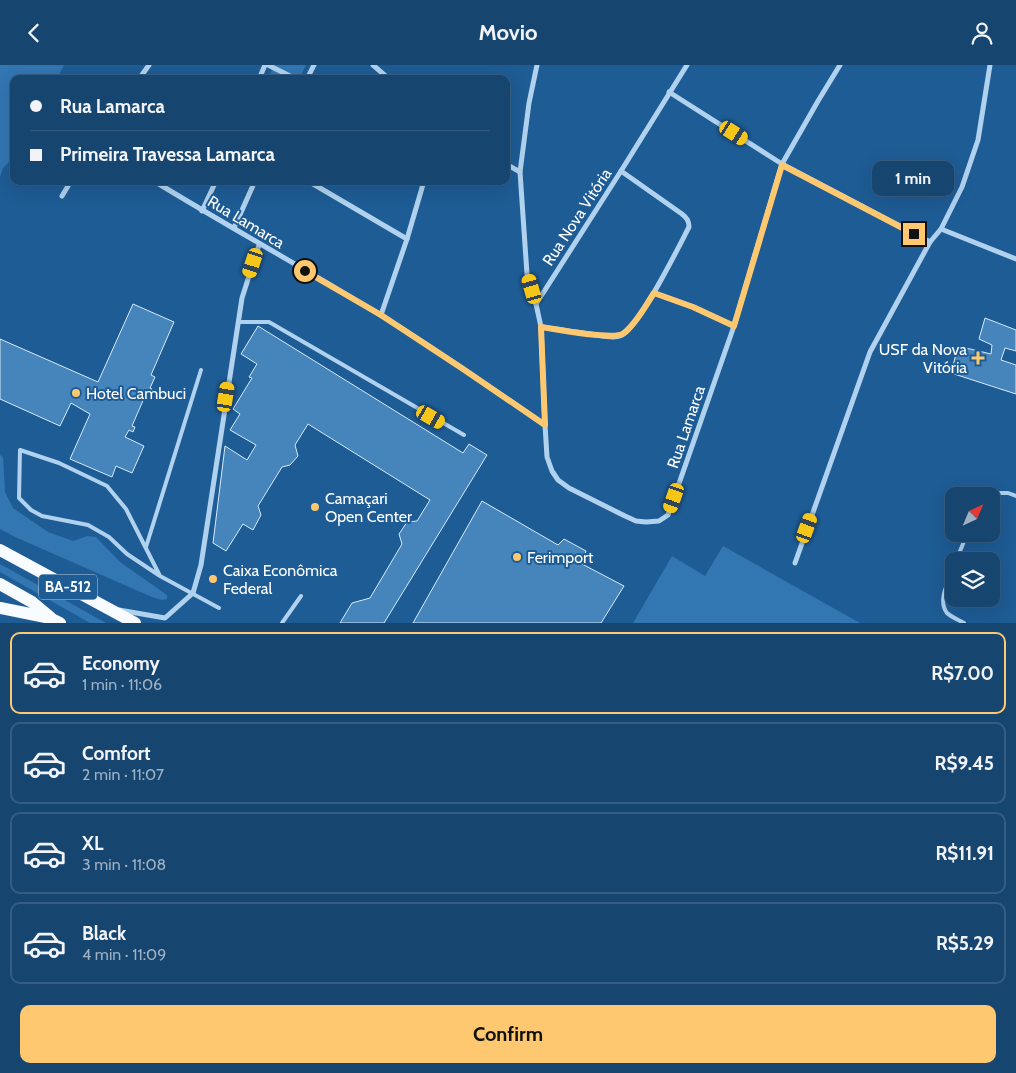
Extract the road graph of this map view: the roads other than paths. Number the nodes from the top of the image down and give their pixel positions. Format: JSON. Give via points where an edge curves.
{"nodes":[{"id":1,"x":266,"y":65,"type":"edge"},
{"id":2,"x":373,"y":65,"type":"edge"},
{"id":3,"x":537,"y":65,"type":"edge"},
{"id":4,"x":687,"y":65,"type":"edge"},
{"id":5,"x":840,"y":65,"type":"edge"},
{"id":6,"x":990,"y":65,"type":"edge"},
{"id":7,"x":287,"y":75,"type":"edge"},
{"id":8,"x":384,"y":75,"type":"edge"},
{"id":9,"x":670,"y":92,"type":"junction"},
{"id":10,"x":782,"y":165,"type":"junction"},
{"id":11,"x":510,"y":166,"type":"edge"},
{"id":12,"x":621,"y":171,"type":"junction"},
{"id":13,"x":520,"y":172,"type":"junction"},
{"id":14,"x":69,"y":185,"type":"edge"},
{"id":15,"x":160,"y":185,"type":"edge"},
{"id":16,"x":214,"y":185,"type":"edge"},
{"id":17,"x":253,"y":185,"type":"edge"},
{"id":18,"x":315,"y":185,"type":"edge"},
{"id":19,"x":423,"y":185,"type":"edge"},
{"id":20,"x":62,"y":196,"type":"dead end"},
{"id":21,"x":202,"y":211,"type":"junction"},
{"id":22,"x":234,"y":228,"type":"junction"},
{"id":23,"x":941,"y":229,"type":"junction"},
{"id":24,"x":407,"y":239,"type":"junction"},
{"id":25,"x":930,"y":242,"type":"junction"},
{"id":26,"x":259,"y":245,"type":"junction"},
{"id":27,"x":1016,"y":259,"type":"edge"},
{"id":28,"x":654,"y":293,"type":"junction"},
{"id":29,"x":536,"y":304,"type":"junction"},
{"id":30,"x":381,"y":315,"type":"junction"},
{"id":31,"x":238,"y":322,"type":"junction"},
{"id":32,"x":734,"y":326,"type":"junction"},
{"id":33,"x":541,"y":327,"type":"junction"},
{"id":34,"x":201,"y":370,"type":"dead end"},
{"id":35,"x":545,"y":425,"type":"junction"},
{"id":36,"x":464,"y":435,"type":"dead end"},
{"id":37,"x":1000,"y":493,"type":"edge"},
{"id":38,"x":1016,"y":496,"type":"edge"},
{"id":39,"x":146,"y":548,"type":"junction"},
{"id":40,"x":0,"y":550,"type":"edge"},
{"id":41,"x":795,"y":563,"type":"dead end"},
{"id":42,"x":160,"y":576,"type":"junction"},
{"id":43,"x":0,"y":584,"type":"edge"},
{"id":44,"x":945,"y":590,"type":"edge"},
{"id":45,"x":193,"y":593,"type":"junction"},
{"id":46,"x":301,"y":596,"type":"dead end"},
{"id":47,"x":106,"y":607,"type":"junction"},
{"id":48,"x":0,"y":608,"type":"edge"},
{"id":49,"x":219,"y":608,"type":"dead end"},
{"id":50,"x":55,"y":620,"type":"edge"},
{"id":51,"x":135,"y":623,"type":"edge"},
{"id":52,"x":282,"y":623,"type":"edge"},
{"id":53,"x":964,"y":623,"type":"edge"}],
"edges":[{"from":1,"to":7,"type":"street"},
{"from":2,"to":8,"type":"street"},
{"from":3,"to":13,"type":"street"},
{"from":4,"to":9,"type":"street","name":"Rua Nova Vitória"},
{"from":5,"to":10,"type":"street","name":"Rua Lamarca"},
{"from":6,"to":23,"type":"street","via":[[978,140],[962,187]]},
{"from":9,"to":10,"type":"street"},
{"from":9,"to":12,"type":"street","name":"Rua Nova Vitória"},
{"from":10,"to":25,"type":"street"},
{"from":10,"to":32,"type":"street","name":"Rua Lamarca"},
{"from":11,"to":13,"type":"street"},
{"from":12,"to":28,"type":"street","via":[[676,209],[689,222]]},
{"from":12,"to":29,"type":"street","name":"Rua Nova Vitória"},
{"from":13,"to":29,"type":"street","via":[[527,274]]},
{"from":14,"to":20,"type":"street"},
{"from":15,"to":21,"type":"street","name":"Rua Lamarca"},
{"from":16,"to":21,"type":"street"},
{"from":17,"to":22,"type":"street"},
{"from":18,"to":24,"type":"street"},
{"from":19,"to":24,"type":"street"},
{"from":21,"to":22,"type":"street","name":"Rua Lamarca"},
{"from":22,"to":26,"type":"street","name":"Rua Lamarca"},
{"from":23,"to":25,"type":"street"},
{"from":23,"to":27,"type":"street"},
{"from":24,"to":30,"type":"street"},
{"from":25,"to":41,"type":"street","via":[[870,351]]},
{"from":26,"to":30,"type":"street","name":"Rua Lamarca"},
{"from":26,"to":31,"type":"street"},
{"from":28,"to":32,"type":"street"},
{"from":28,"to":33,"type":"street","via":[[632,325],[620,336]]},
{"from":29,"to":33,"type":"street"},
{"from":30,"to":35,"type":"street","name":"Rua Lamarca"},
{"from":31,"to":36,"type":"lane","via":[[269,321]]},
{"from":31,"to":45,"type":"street","via":[[204,548]]},
{"from":32,"to":35,"type":"street","name":"Rua Lamarca","via":[[668,515],[659,521],[636,521],[558,480],[548,457]]},
{"from":33,"to":35,"type":"street"},
{"from":34,"to":39,"type":"lane"},
{"from":37,"to":38,"type":"lane"},
{"from":39,"to":42,"type":"lane"},
{"from":39,"to":42,"type":"lane","via":[[126,509],[107,486],[59,463],[20,450],[19,498],[31,510],[42,516],[88,525]]},
{"from":40,"to":47,"type":"main road","number":"BA-512"},
{"from":42,"to":45,"type":"lane"},
{"from":43,"to":50,"type":"main road"},
{"from":44,"to":53,"type":"lane","via":[[942,605],[948,614]]},
{"from":45,"to":47,"type":"street","via":[[165,618]]},
{"from":45,"to":49,"type":"lane"},
{"from":46,"to":52,"type":"lane"},
{"from":47,"to":51,"type":"main road","number":"BA-512"},
{"from":48,"to":50,"type":"main road","number":"BA-512"}]}
